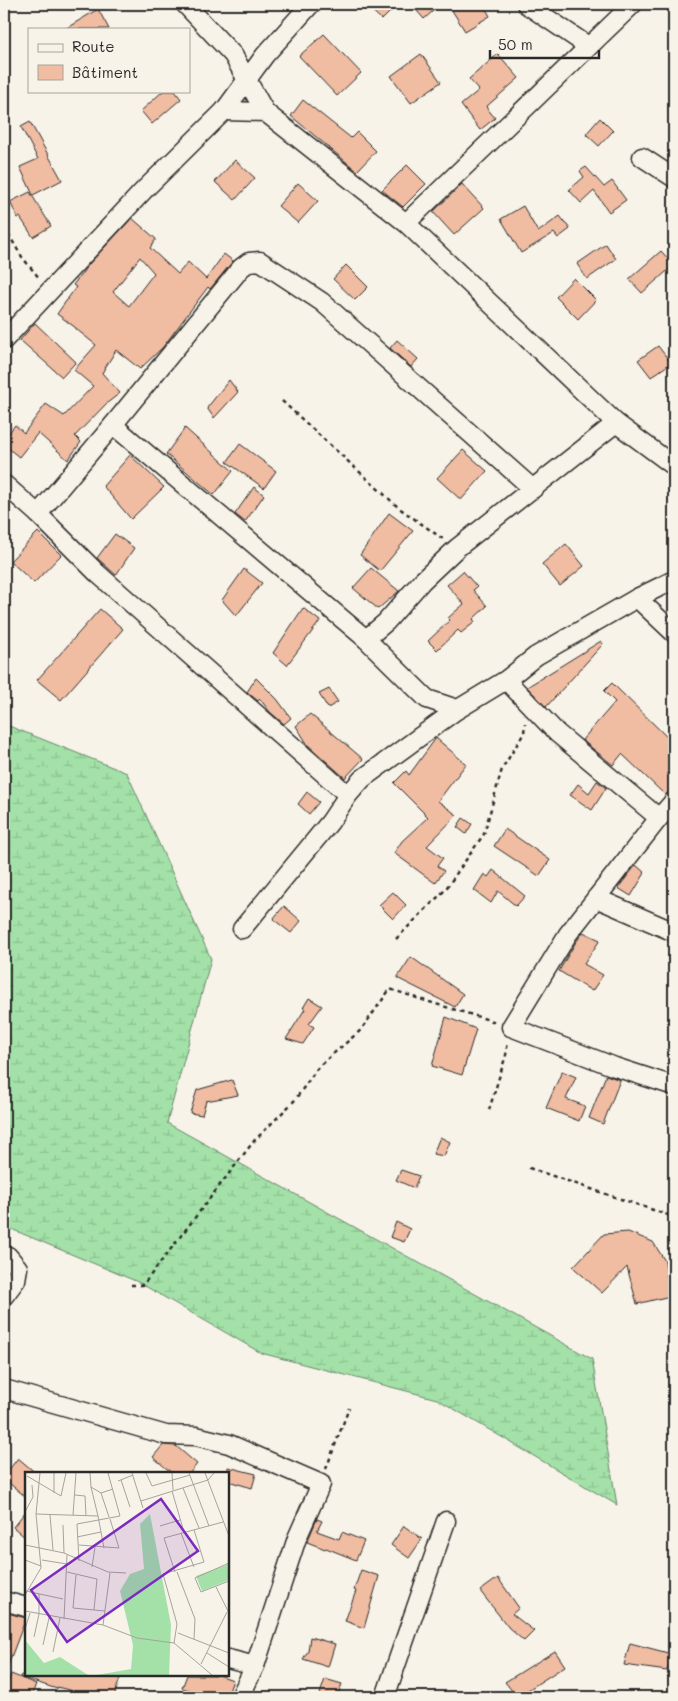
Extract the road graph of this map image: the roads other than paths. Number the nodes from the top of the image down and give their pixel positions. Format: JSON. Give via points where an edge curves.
{"nodes":[{"id":1,"x":184,"y":4,"type":"edge"},
{"id":2,"x":311,"y":4,"type":"edge"},
{"id":3,"x":526,"y":4,"type":"edge"},
{"id":4,"x":633,"y":4,"type":"edge"},
{"id":5,"x":588,"y":46,"type":"junction"},
{"id":6,"x":233,"y":55,"type":"junction"},
{"id":7,"x":265,"y":55,"type":"junction"},
{"id":8,"x":248,"y":81,"type":"junction"},
{"id":9,"x":224,"y":111,"type":"junction"},
{"id":10,"x":265,"y":112,"type":"junction"},
{"id":11,"x":642,"y":157,"type":"dead end"},
{"id":12,"x":674,"y":178,"type":"edge"},
{"id":13,"x":406,"y":223,"type":"junction"},
{"id":14,"x":4,"y":340,"type":"edge"},
{"id":15,"x":616,"y":423,"type":"junction"},
{"id":16,"x":113,"y":425,"type":"junction"},
{"id":17,"x":674,"y":466,"type":"edge"},
{"id":18,"x":4,"y":484,"type":"edge"},
{"id":19,"x":533,"y":489,"type":"junction"},
{"id":20,"x":38,"y":514,"type":"junction"},
{"id":21,"x":674,"y":580,"type":"edge"},
{"id":22,"x":637,"y":598,"type":"junction"},
{"id":23,"x":674,"y":633,"type":"edge"},
{"id":24,"x":366,"y":639,"type":"junction"},
{"id":25,"x":506,"y":680,"type":"junction"},
{"id":26,"x":427,"y":699,"type":"junction"},
{"id":27,"x":458,"y":709,"type":"junction"},
{"id":28,"x":429,"y":729,"type":"junction"},
{"id":29,"x":348,"y":795,"type":"junction"},
{"id":30,"x":674,"y":801,"type":"edge"},
{"id":31,"x":659,"y":818,"type":"junction"},
{"id":32,"x":596,"y":898,"type":"junction"},
{"id":33,"x":242,"y":929,"type":"dead end"},
{"id":34,"x":674,"y":932,"type":"edge"},
{"id":35,"x":674,"y":1086,"type":"edge"},
{"id":36,"x":4,"y":1254,"type":"edge"},
{"id":37,"x":4,"y":1296,"type":"edge"},
{"id":38,"x":4,"y":1389,"type":"edge"},
{"id":39,"x":446,"y":1521,"type":"dead end"},
{"id":40,"x":4,"y":1601,"type":"edge"},
{"id":41,"x":25,"y":1607,"type":"edge"},
{"id":42,"x":229,"y":1659,"type":"edge"},
{"id":43,"x":255,"y":1666,"type":"junction"},
{"id":44,"x":244,"y":1696,"type":"edge"},
{"id":45,"x":385,"y":1697,"type":"edge"}],
"edges":[{"from":1,"to":6,"type":"street"},
{"from":2,"to":7,"type":"street"},
{"from":3,"to":5,"type":"street"},
{"from":4,"to":5,"type":"street"},
{"from":5,"to":13,"type":"street"},
{"from":6,"to":7,"type":"street"},
{"from":6,"to":8,"type":"street"},
{"from":7,"to":8,"type":"street"},
{"from":8,"to":9,"type":"street"},
{"from":8,"to":10,"type":"street"},
{"from":9,"to":10,"type":"street"},
{"from":9,"to":14,"type":"street","via":[[145,189]]},
{"from":10,"to":13,"type":"street"},
{"from":11,"to":12,"type":"street"},
{"from":13,"to":15,"type":"street"},
{"from":15,"to":17,"type":"street"},
{"from":15,"to":19,"type":"street"},
{"from":16,"to":19,"type":"street","via":[[241,268],[249,262],[260,262],[322,302]]},
{"from":16,"to":20,"type":"street"},
{"from":16,"to":24,"type":"street"},
{"from":18,"to":20,"type":"street"},
{"from":19,"to":24,"type":"street","via":[[457,548]]},
{"from":20,"to":29,"type":"street","via":[[97,573]]},
{"from":21,"to":22,"type":"street"},
{"from":22,"to":23,"type":"street"},
{"from":22,"to":25,"type":"street","via":[[536,656]]},
{"from":24,"to":26,"type":"street"},
{"from":25,"to":27,"type":"street"},
{"from":25,"to":31,"type":"street","via":[[557,733]]},
{"from":26,"to":27,"type":"street"},
{"from":26,"to":28,"type":"street"},
{"from":27,"to":28,"type":"street"},
{"from":28,"to":29,"type":"street","via":[[362,779]]},
{"from":29,"to":33,"type":"street","via":[[330,822]]},
{"from":30,"to":31,"type":"street"},
{"from":31,"to":32,"type":"street"},
{"from":32,"to":34,"type":"street"},
{"from":32,"to":35,"type":"street","via":[[568,934],[511,1027]]},
{"from":36,"to":37,"type":"street","via":[[18,1268],[16,1280]]},
{"from":38,"to":43,"type":"street","via":[[166,1435],[196,1436],[228,1444],[321,1484],[297,1538]]},
{"from":39,"to":45,"type":"street"},
{"from":40,"to":41,"type":"street"},
{"from":42,"to":43,"type":"street"},
{"from":43,"to":44,"type":"street"}]}
